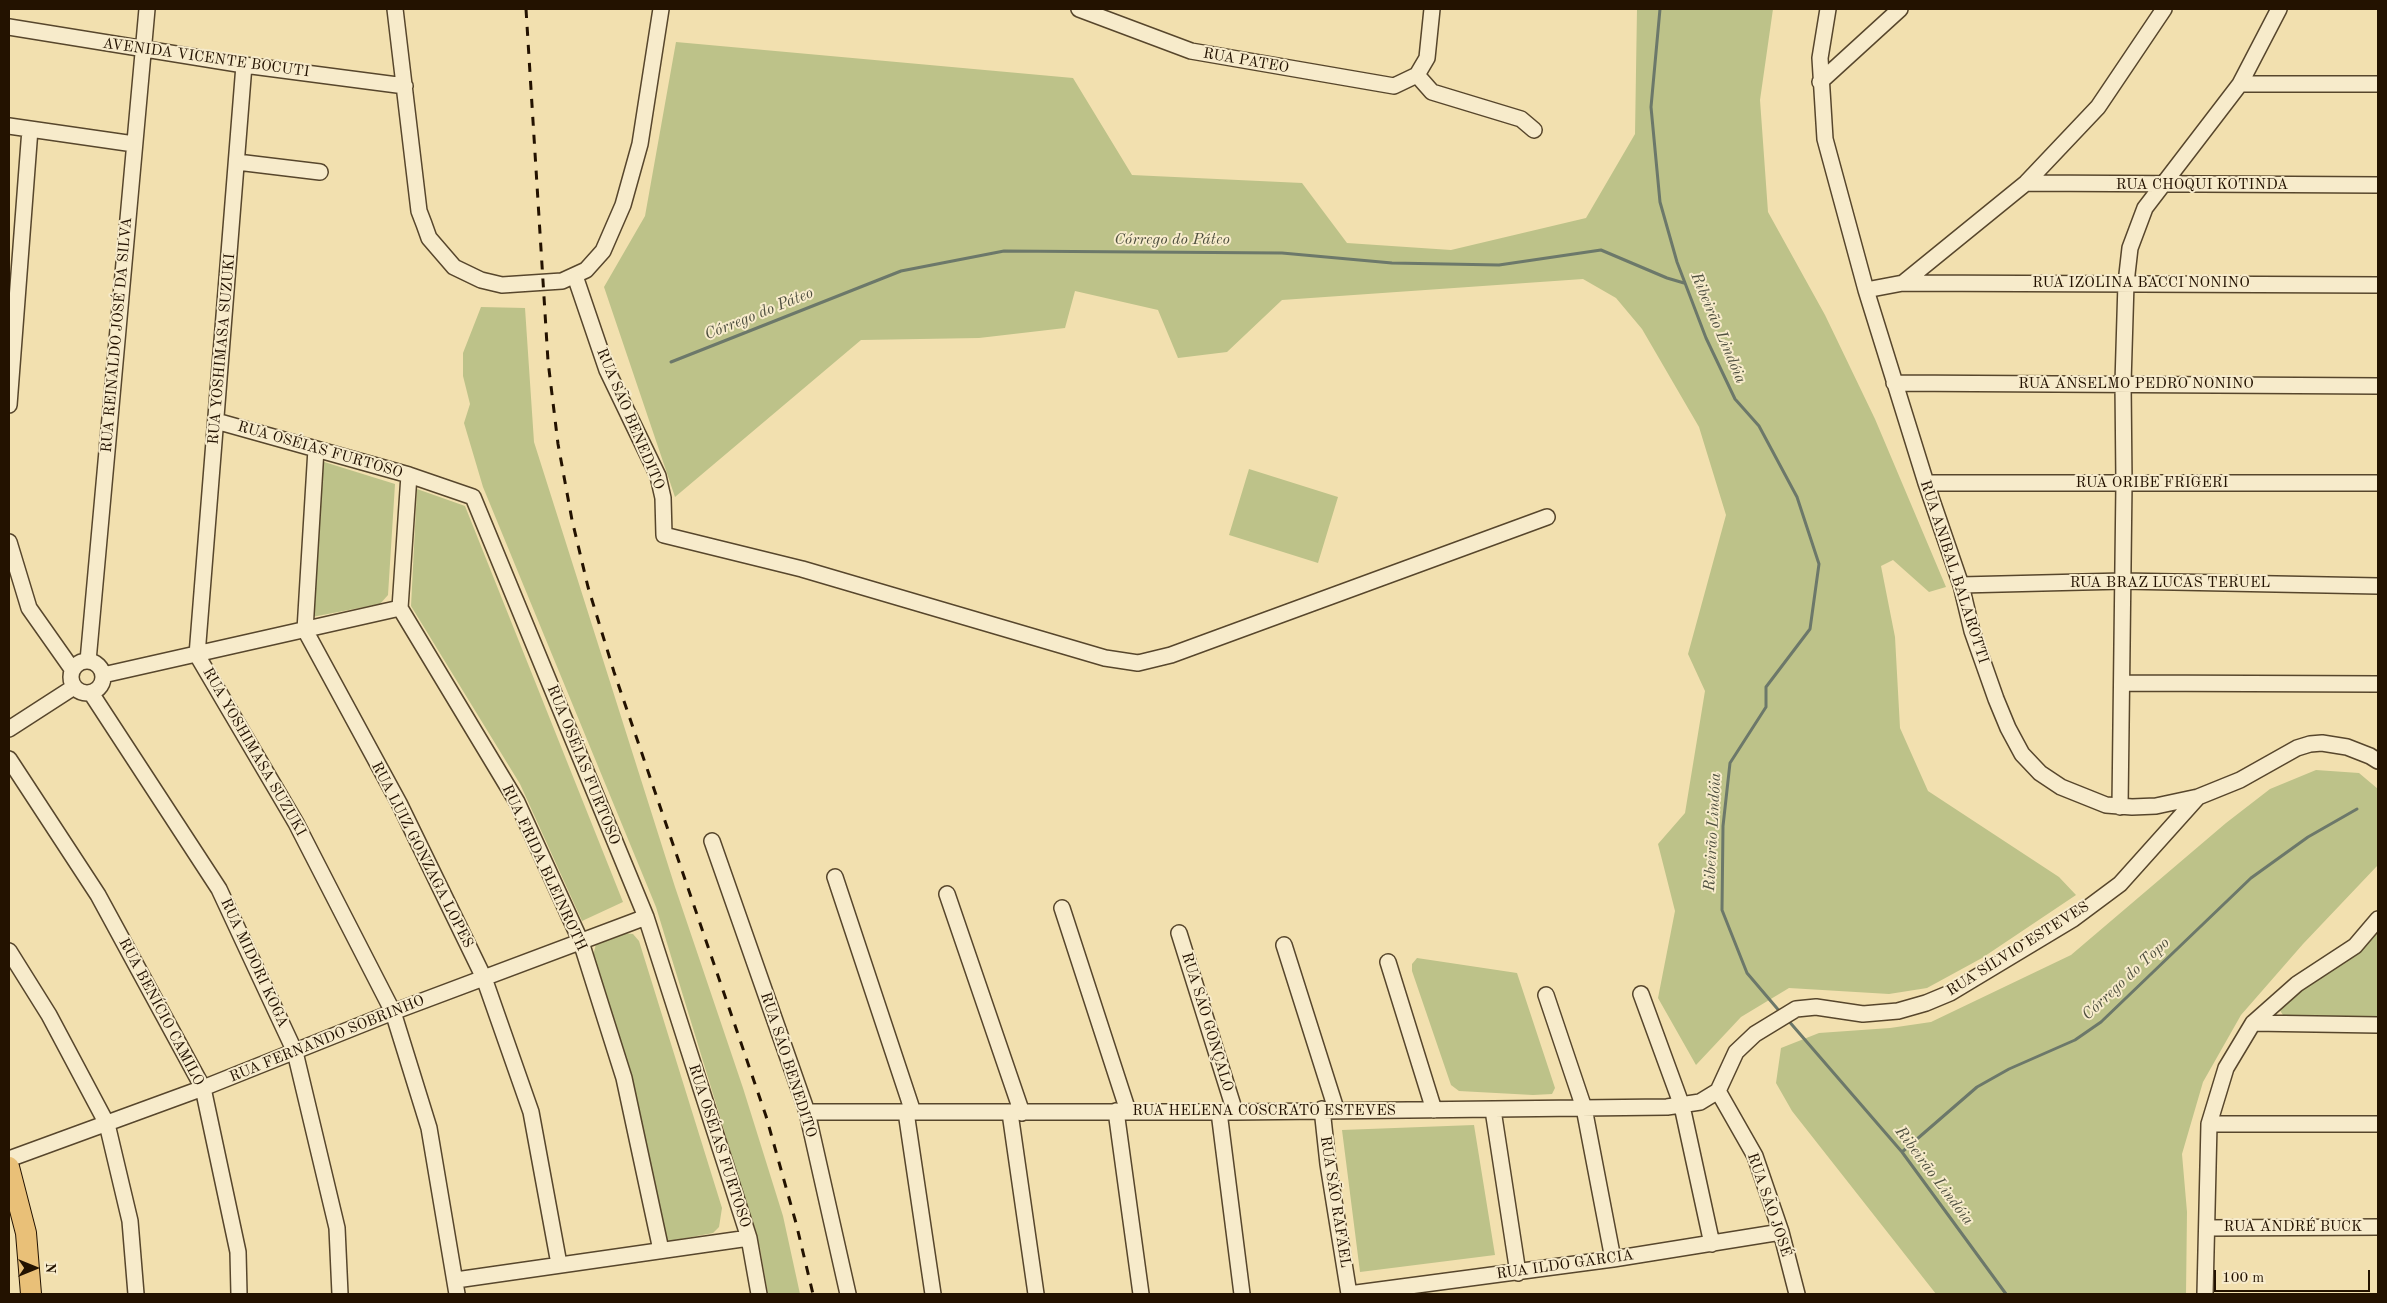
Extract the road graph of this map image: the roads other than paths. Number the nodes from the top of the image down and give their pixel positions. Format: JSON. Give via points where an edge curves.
{"nodes":[{"id":1,"x":147,"y":9,"type":"edge"},
{"id":2,"x":395,"y":9,"type":"edge"},
{"id":3,"x":661,"y":9,"type":"edge"},
{"id":4,"x":1079,"y":9,"type":"edge"},
{"id":5,"x":1432,"y":9,"type":"edge"},
{"id":6,"x":1828,"y":9,"type":"edge"},
{"id":7,"x":1900,"y":9,"type":"edge"},
{"id":8,"x":2164,"y":9,"type":"edge"},
{"id":9,"x":2280,"y":9,"type":"edge"},
{"id":10,"x":9,"y":27,"type":"edge"},
{"id":11,"x":143,"y":50,"type":"junction"},
{"id":12,"x":244,"y":65,"type":"junction"},
{"id":13,"x":1417,"y":75,"type":"junction"},
{"id":14,"x":1820,"y":82,"type":"junction"},
{"id":15,"x":2240,"y":84,"type":"junction"},
{"id":16,"x":2378,"y":84,"type":"edge"},
{"id":17,"x":405,"y":86,"type":"junction"},
{"id":18,"x":9,"y":126,"type":"edge"},
{"id":19,"x":30,"y":129,"type":"junction"},
{"id":20,"x":1534,"y":130,"type":"dead end"},
{"id":21,"x":134,"y":144,"type":"junction"},
{"id":22,"x":236,"y":162,"type":"junction"},
{"id":23,"x":320,"y":172,"type":"dead end"},
{"id":24,"x":2026,"y":182,"type":"junction"},
{"id":25,"x":2162,"y":185,"type":"junction"},
{"id":26,"x":2378,"y":185,"type":"edge"},
{"id":27,"x":575,"y":276,"type":"junction"},
{"id":28,"x":1903,"y":282,"type":"junction"},
{"id":29,"x":2126,"y":283,"type":"junction"},
{"id":30,"x":2378,"y":285,"type":"edge"},
{"id":31,"x":1866,"y":290,"type":"junction"},
{"id":32,"x":1894,"y":383,"type":"junction"},
{"id":33,"x":2123,"y":383,"type":"junction"},
{"id":34,"x":2378,"y":386,"type":"edge"},
{"id":35,"x":9,"y":405,"type":"edge"},
{"id":36,"x":216,"y":421,"type":"junction"},
{"id":37,"x":316,"y":449,"type":"junction"},
{"id":38,"x":408,"y":475,"type":"junction"},
{"id":39,"x":1926,"y":483,"type":"junction"},
{"id":40,"x":2124,"y":483,"type":"junction"},
{"id":41,"x":2378,"y":483,"type":"edge"},
{"id":42,"x":1547,"y":517,"type":"dead end"},
{"id":43,"x":9,"y":542,"type":"edge"},
{"id":44,"x":2122,"y":581,"type":"junction"},
{"id":45,"x":1961,"y":585,"type":"junction"},
{"id":46,"x":2378,"y":586,"type":"edge"},
{"id":47,"x":400,"y":608,"type":"junction"},
{"id":48,"x":305,"y":630,"type":"junction"},
{"id":49,"x":197,"y":655,"type":"junction"},
{"id":50,"x":88,"y":661,"type":"junction"},
{"id":51,"x":72,"y":670,"type":"junction"},
{"id":52,"x":103,"y":675,"type":"junction"},
{"id":53,"x":2122,"y":683,"type":"junction"},
{"id":54,"x":2378,"y":684,"type":"edge"},
{"id":55,"x":74,"y":687,"type":"junction"},
{"id":56,"x":91,"y":693,"type":"junction"},
{"id":57,"x":9,"y":729,"type":"edge"},
{"id":58,"x":9,"y":759,"type":"edge"},
{"id":59,"x":2378,"y":761,"type":"edge"},
{"id":60,"x":2198,"y":796,"type":"junction"},
{"id":61,"x":2120,"y":807,"type":"junction"},
{"id":62,"x":712,"y":841,"type":"dead end"},
{"id":63,"x":835,"y":877,"type":"dead end"},
{"id":64,"x":947,"y":894,"type":"dead end"},
{"id":65,"x":1062,"y":908,"type":"dead end"},
{"id":66,"x":646,"y":917,"type":"junction"},
{"id":67,"x":2378,"y":919,"type":"edge"},
{"id":68,"x":1179,"y":932,"type":"dead end"},
{"id":69,"x":580,"y":942,"type":"junction"},
{"id":70,"x":1284,"y":945,"type":"dead end"},
{"id":71,"x":9,"y":951,"type":"edge"},
{"id":72,"x":1388,"y":962,"type":"dead end"},
{"id":73,"x":484,"y":978,"type":"junction"},
{"id":74,"x":1641,"y":994,"type":"dead end"},
{"id":75,"x":1546,"y":995,"type":"dead end"},
{"id":76,"x":393,"y":1012,"type":"junction"},
{"id":77,"x":2253,"y":1023,"type":"junction"},
{"id":78,"x":2378,"y":1025,"type":"edge"},
{"id":79,"x":296,"y":1052,"type":"junction"},
{"id":80,"x":203,"y":1088,"type":"junction"},
{"id":81,"x":1718,"y":1091,"type":"junction"},
{"id":82,"x":1682,"y":1106,"type":"junction"},
{"id":83,"x":1584,"y":1108,"type":"junction"},
{"id":84,"x":1329,"y":1109,"type":"junction"},
{"id":85,"x":1434,"y":1110,"type":"junction"},
{"id":86,"x":1492,"y":1110,"type":"junction"},
{"id":87,"x":1122,"y":1111,"type":"junction"},
{"id":88,"x":807,"y":1112,"type":"junction"},
{"id":89,"x":910,"y":1112,"type":"junction"},
{"id":90,"x":1219,"y":1112,"type":"junction"},
{"id":91,"x":1235,"y":1112,"type":"junction"},
{"id":92,"x":1016,"y":1113,"type":"junction"},
{"id":93,"x":107,"y":1124,"type":"junction"},
{"id":94,"x":2209,"y":1124,"type":"junction"},
{"id":95,"x":2378,"y":1124,"type":"edge"},
{"id":96,"x":9,"y":1159,"type":"edge"},
{"id":97,"x":9,"y":1168,"type":"edge"},
{"id":98,"x":2378,"y":1227,"type":"edge"},
{"id":99,"x":2208,"y":1228,"type":"junction"},
{"id":100,"x":1781,"y":1232,"type":"junction"},
{"id":101,"x":749,"y":1238,"type":"junction"},
{"id":102,"x":1712,"y":1244,"type":"junction"},
{"id":103,"x":661,"y":1250,"type":"junction"},
{"id":104,"x":1613,"y":1259,"type":"junction"},
{"id":105,"x":559,"y":1264,"type":"junction"},
{"id":106,"x":1518,"y":1273,"type":"junction"},
{"id":107,"x":456,"y":1287,"type":"edge"},
{"id":108,"x":31,"y":1294,"type":"edge"},
{"id":109,"x":136,"y":1294,"type":"edge"},
{"id":110,"x":239,"y":1294,"type":"edge"},
{"id":111,"x":340,"y":1294,"type":"edge"},
{"id":112,"x":759,"y":1294,"type":"edge"},
{"id":113,"x":848,"y":1294,"type":"edge"},
{"id":114,"x":932,"y":1294,"type":"edge"},
{"id":115,"x":1036,"y":1294,"type":"edge"},
{"id":116,"x":1141,"y":1294,"type":"edge"},
{"id":117,"x":1242,"y":1294,"type":"edge"},
{"id":118,"x":1349,"y":1294,"type":"edge"},
{"id":119,"x":1797,"y":1294,"type":"edge"},
{"id":120,"x":2205,"y":1294,"type":"edge"}],
"edges":[{"from":1,"to":11,"type":"street","name":"RUA REINALDO JOSÉ DA SILVA"},
{"from":2,"to":17,"type":"street"},
{"from":3,"to":27,"type":"street","via":[[640,144],[623,206],[603,250],[594,262]]},
{"from":4,"to":13,"type":"street","name":"RUA PATEO","via":[[1191,51],[1394,86]]},
{"from":5,"to":13,"type":"street","via":[[1427,58]]},
{"from":6,"to":14,"type":"street","name":"RUA ANIBAL BALAROTTI","via":[[1822,40]]},
{"from":7,"to":14,"type":"street"},
{"from":8,"to":24,"type":"street","via":[[2098,107]]},
{"from":9,"to":15,"type":"street"},
{"from":10,"to":11,"type":"street","name":"AVENIDA VICENTE BOCUTI"},
{"from":11,"to":12,"type":"street","name":"AVENIDA VICENTE BOCUTI"},
{"from":11,"to":21,"type":"street","name":"RUA REINALDO JOSÉ DA SILVA"},
{"from":12,"to":17,"type":"street","name":"AVENIDA VICENTE BOCUTI"},
{"from":12,"to":22,"type":"street","name":"RUA YOSHIMASA SUZUKI"},
{"from":13,"to":20,"type":"street","via":[[1432,92],[1521,119]]},
{"from":14,"to":31,"type":"street","name":"RUA ANIBAL BALAROTTI","via":[[1825,139]]},
{"from":15,"to":16,"type":"street"},
{"from":15,"to":25,"type":"street"},
{"from":17,"to":27,"type":"street","via":[[419,211],[429,238],[440,252],[454,267],[490,283],[562,281]]},
{"from":18,"to":19,"type":"street"},
{"from":19,"to":21,"type":"street"},
{"from":19,"to":35,"type":"street"},
{"from":21,"to":50,"type":"street","name":"RUA REINALDO JOSÉ DA SILVA"},
{"from":22,"to":23,"type":"street"},
{"from":22,"to":36,"type":"street","name":"RUA YOSHIMASA SUZUKI"},
{"from":24,"to":25,"type":"street","name":"RUA CHOQUI KOTINDA"},
{"from":24,"to":28,"type":"street"},
{"from":25,"to":26,"type":"street","name":"RUA CHOQUI KOTINDA"},
{"from":25,"to":29,"type":"street","via":[[2145,208],[2130,248]]},
{"from":27,"to":42,"type":"street","name":"RUA SÃO BENEDITO","via":[[607,370],[658,476],[664,498],[664,535],[802,570],[1104,658],[1138,663],[1171,655]]},
{"from":28,"to":29,"type":"street","name":"RUA IZOLINA BACCI NONINO"},
{"from":28,"to":31,"type":"street"},
{"from":29,"to":30,"type":"street","name":"RUA IZOLINA BACCI NONINO"},
{"from":29,"to":33,"type":"street"},
{"from":31,"to":32,"type":"street","name":"RUA ANIBAL BALAROTTI"},
{"from":32,"to":33,"type":"street","name":"RUA ANSELMO PEDRO NONINO"},
{"from":32,"to":39,"type":"street","name":"RUA ANIBAL BALAROTTI"},
{"from":33,"to":34,"type":"street","name":"RUA ANSELMO PEDRO NONINO"},
{"from":33,"to":40,"type":"street"},
{"from":36,"to":37,"type":"street","name":"RUA OSÉIAS FURTOSO"},
{"from":36,"to":49,"type":"street","name":"RUA YOSHIMASA SUZUKI"},
{"from":37,"to":38,"type":"street","name":"RUA OSÉIAS FURTOSO"},
{"from":37,"to":48,"type":"street"},
{"from":38,"to":47,"type":"street"},
{"from":38,"to":66,"type":"street","name":"RUA OSÉIAS FURTOSO","via":[[473,497]]},
{"from":39,"to":40,"type":"street","name":"RUA ORIBE FRIGERI"},
{"from":39,"to":45,"type":"street","name":"RUA ANIBAL BALAROTTI"},
{"from":40,"to":41,"type":"street","name":"RUA ORIBE FRIGERI"},
{"from":40,"to":44,"type":"street"},
{"from":43,"to":51,"type":"street","via":[[29,608]]},
{"from":44,"to":45,"type":"street","name":"RUA BRAZ LUCAS TERUEL"},
{"from":44,"to":46,"type":"street","name":"RUA BRAZ LUCAS TERUEL"},
{"from":44,"to":53,"type":"street"},
{"from":45,"to":61,"type":"street","name":"RUA ANIBAL BALAROTTI","via":[[1972,631],[1996,699],[2022,754],[2061,787]]},
{"from":47,"to":48,"type":"street"},
{"from":47,"to":69,"type":"street","name":"RUA FRIDA BLEINROTH","via":[[517,802]]},
{"from":48,"to":49,"type":"street"},
{"from":48,"to":73,"type":"street","name":"RUA LUIZ GONZAGA LOPES","via":[[398,803]]},
{"from":49,"to":52,"type":"street"},
{"from":49,"to":76,"type":"street","name":"RUA YOSHIMASA SUZUKI","via":[[296,823]]},
{"from":50,"to":51,"type":"street","via":[[79,663]]},
{"from":50,"to":52,"type":"street","via":[[98,665]]},
{"from":51,"to":55,"type":"street","via":[[70,679]]},
{"from":52,"to":56,"type":"street","via":[[99,688]]},
{"from":53,"to":54,"type":"street"},
{"from":53,"to":61,"type":"street"},
{"from":55,"to":56,"type":"street","via":[[82,693]]},
{"from":55,"to":57,"type":"street"},
{"from":56,"to":79,"type":"street","name":"RUA MIDORI KOGA","via":[[219,889]]},
{"from":58,"to":80,"type":"street","name":"RUA BENÍCIO CAMILO","via":[[98,895]]},
{"from":59,"to":60,"type":"street","name":"RUA ANIBAL BALAROTTI","via":[[2347,747],[2310,744],[2240,780]]},
{"from":60,"to":61,"type":"street","name":"RUA ANIBAL BALAROTTI","via":[[2156,806]]},
{"from":60,"to":81,"type":"street","name":"RUA SÍLVIO ESTEVES","via":[[2120,884],[2072,919],[1950,993],[1926,1003],[1898,1011],[1864,1014],[1816,1007],[1796,1009],[1755,1034],[1736,1052]]},
{"from":62,"to":88,"type":"street","name":"RUA SÃO BENEDITO"},
{"from":63,"to":89,"type":"street"},
{"from":64,"to":92,"type":"street"},
{"from":65,"to":87,"type":"street"},
{"from":66,"to":69,"type":"street","name":"RUA FERNANDO SOBRINHO"},
{"from":66,"to":101,"type":"street","name":"RUA OSÉIAS FURTOSO"},
{"from":67,"to":77,"type":"street","via":[[2355,946],[2297,984]]},
{"from":68,"to":91,"type":"street","name":"RUA SÃO GONÇALO"},
{"from":69,"to":73,"type":"street","name":"RUA FERNANDO SOBRINHO"},
{"from":69,"to":103,"type":"street","name":"RUA FRIDA BLEINROTH","via":[[624,1078]]},
{"from":70,"to":84,"type":"street","name":"RUA SÃO RAFAEL"},
{"from":71,"to":93,"type":"street","via":[[49,1015]]},
{"from":72,"to":85,"type":"street"},
{"from":73,"to":76,"type":"street","name":"RUA FERNANDO SOBRINHO"},
{"from":73,"to":105,"type":"street","name":"RUA LUIZ GONZAGA LOPES","via":[[531,1112]]},
{"from":74,"to":82,"type":"street"},
{"from":75,"to":83,"type":"street"},
{"from":76,"to":79,"type":"street","name":"RUA FERNANDO SOBRINHO"},
{"from":76,"to":107,"type":"street","name":"RUA YOSHIMASA SUZUKI","via":[[429,1128]]},
{"from":77,"to":78,"type":"street"},
{"from":77,"to":94,"type":"street","via":[[2226,1068]]},
{"from":79,"to":80,"type":"street","name":"RUA FERNANDO SOBRINHO"},
{"from":79,"to":111,"type":"street","name":"RUA MIDORI KOGA","via":[[337,1228]]},
{"from":80,"to":93,"type":"street","name":"RUA FERNANDO SOBRINHO"},
{"from":80,"to":110,"type":"street","name":"RUA BENÍCIO CAMILO","via":[[238,1252]]},
{"from":81,"to":82,"type":"street","name":"RUA HELENA COSCRATO ESTEVES","via":[[1700,1102]]},
{"from":81,"to":100,"type":"street","name":"RUA SÃO JOSÉ","via":[[1755,1156]]},
{"from":82,"to":83,"type":"street","name":"RUA HELENA COSCRATO ESTEVES"},
{"from":82,"to":102,"type":"street"},
{"from":83,"to":86,"type":"street","name":"RUA HELENA COSCRATO ESTEVES"},
{"from":83,"to":104,"type":"street"},
{"from":84,"to":85,"type":"street","name":"RUA HELENA COSCRATO ESTEVES"},
{"from":84,"to":91,"type":"street","name":"RUA HELENA COSCRATO ESTEVES"},
{"from":84,"to":118,"type":"street","name":"RUA SÃO RAFAEL","via":[[1328,1164]]},
{"from":85,"to":86,"type":"street","name":"RUA HELENA COSCRATO ESTEVES"},
{"from":86,"to":106,"type":"street"},
{"from":87,"to":90,"type":"street","name":"RUA HELENA COSCRATO ESTEVES"},
{"from":87,"to":92,"type":"street","name":"RUA HELENA COSCRATO ESTEVES"},
{"from":87,"to":116,"type":"street"},
{"from":88,"to":89,"type":"street","name":"RUA HELENA COSCRATO ESTEVES"},
{"from":88,"to":113,"type":"street","name":"RUA SÃO BENEDITO"},
{"from":89,"to":92,"type":"street","name":"RUA HELENA COSCRATO ESTEVES"},
{"from":89,"to":114,"type":"street"},
{"from":90,"to":91,"type":"street","name":"RUA HELENA COSCRATO ESTEVES"},
{"from":90,"to":117,"type":"street","name":"RUA SÃO GONÇALO"},
{"from":92,"to":115,"type":"street"},
{"from":93,"to":96,"type":"street","name":"RUA FERNANDO SOBRINHO"},
{"from":93,"to":109,"type":"street","via":[[130,1221]]},
{"from":94,"to":95,"type":"street"},
{"from":94,"to":99,"type":"street"},
{"from":97,"to":108,"type":"main road","via":[[26,1233]]},
{"from":98,"to":99,"type":"street","name":"RUA ANDRÉ BUCK"},
{"from":99,"to":120,"type":"street"},
{"from":100,"to":102,"type":"street","name":"RUA ILDO GARCIA"},
{"from":100,"to":119,"type":"street","name":"RUA SÃO JOSÉ"},
{"from":101,"to":103,"type":"street"},
{"from":101,"to":112,"type":"street","name":"RUA OSÉIAS FURTOSO"},
{"from":102,"to":104,"type":"street","name":"RUA ILDO GARCIA"},
{"from":103,"to":105,"type":"street"},
{"from":104,"to":106,"type":"street","name":"RUA ILDO GARCIA"},
{"from":105,"to":107,"type":"street"},
{"from":106,"to":118,"type":"street","name":"RUA ILDO GARCIA"}]}
